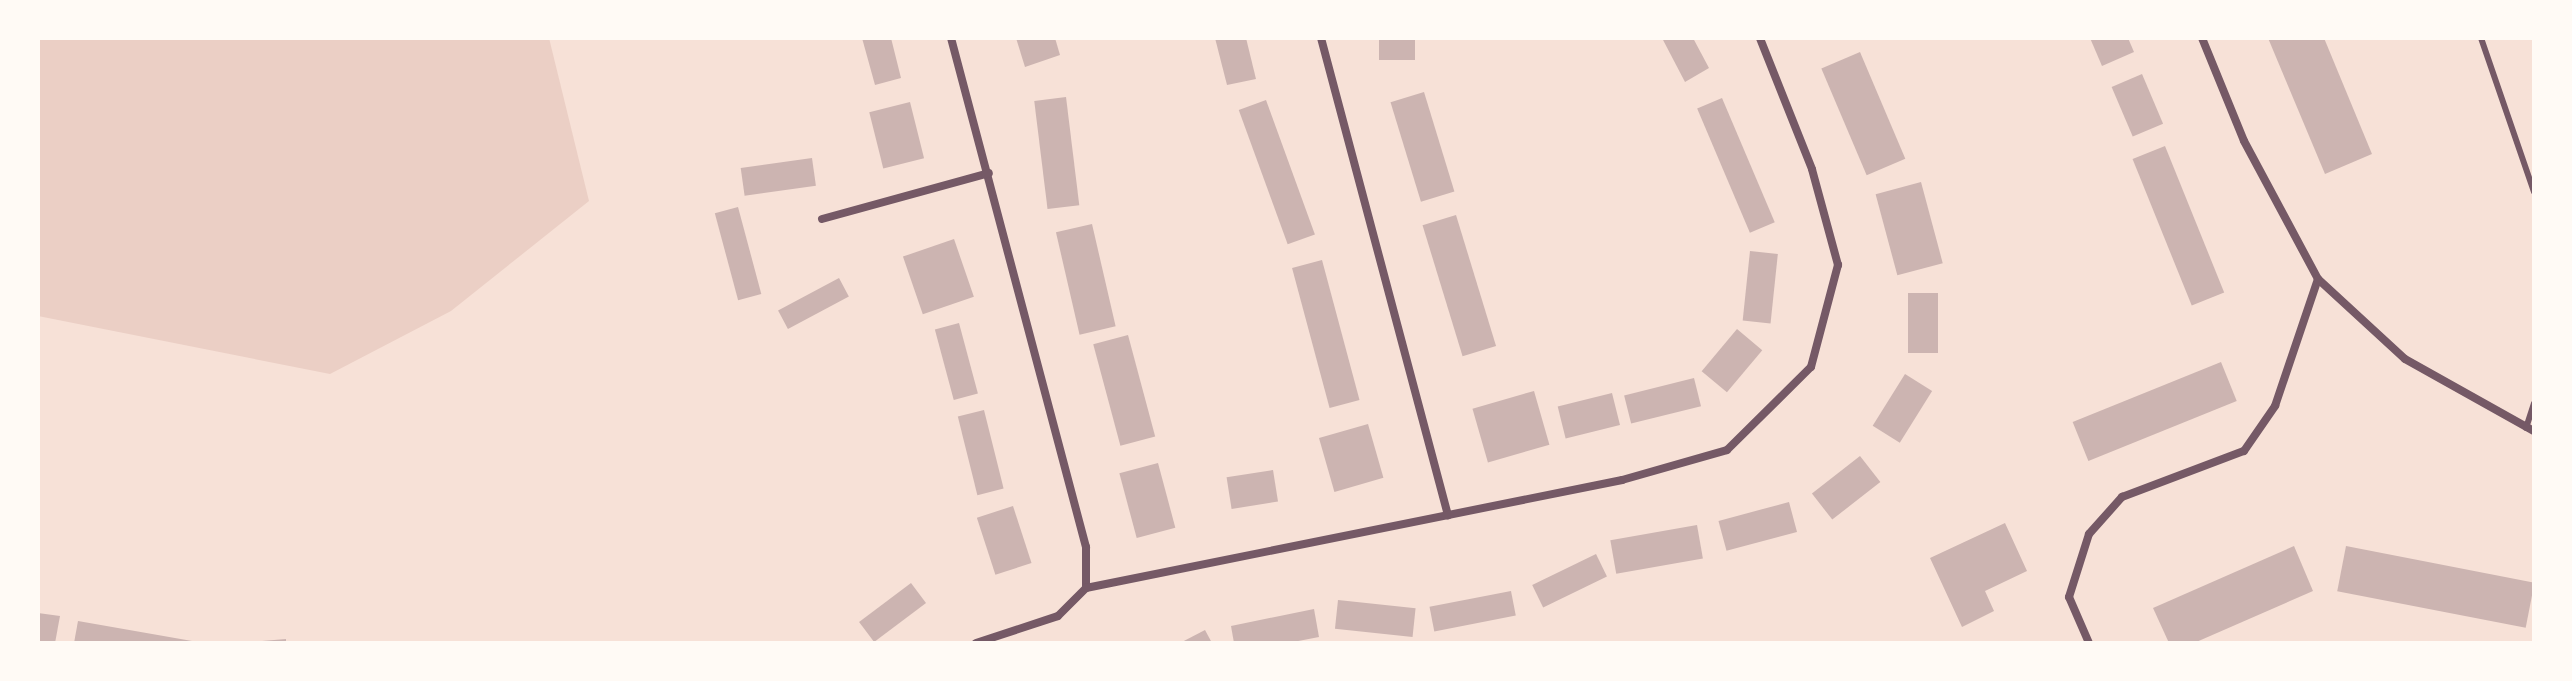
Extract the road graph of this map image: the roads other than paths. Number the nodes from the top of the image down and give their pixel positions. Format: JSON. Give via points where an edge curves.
{"nodes":[{"id":1,"x":951,"y":38,"type":"edge"},
{"id":2,"x":1321,"y":38,"type":"edge"},
{"id":3,"x":1760,"y":38,"type":"edge"},
{"id":4,"x":2202,"y":38,"type":"edge"},
{"id":5,"x":2481,"y":38,"type":"edge"},
{"id":6,"x":989,"y":173,"type":"junction"},
{"id":7,"x":2534,"y":192,"type":"edge"},
{"id":8,"x":822,"y":219,"type":"dead end"},
{"id":9,"x":2318,"y":279,"type":"junction"},
{"id":10,"x":2534,"y":403,"type":"edge"},
{"id":11,"x":2530,"y":430,"type":"edge"},
{"id":12,"x":1448,"y":515,"type":"junction"},
{"id":13,"x":1086,"y":588,"type":"junction"},
{"id":14,"x":976,"y":643,"type":"edge"},
{"id":15,"x":2089,"y":643,"type":"edge"}],
"edges":[{"from":1,"to":6,"type":"street"},
{"from":2,"to":12,"type":"street"},
{"from":3,"to":12,"type":"street","via":[[1812,169],[1838,265],[1811,367],[1727,450],[1622,480]]},
{"from":4,"to":9,"type":"street","via":[[2244,141]]},
{"from":5,"to":7,"type":"lane"},
{"from":6,"to":8,"type":"street"},
{"from":6,"to":13,"type":"street","via":[[1086,547]]},
{"from":9,"to":11,"type":"street","via":[[2405,359]]},
{"from":9,"to":15,"type":"street","via":[[2275,406],[2244,451],[2122,497],[2089,534],[2069,597]]},
{"from":10,"to":11,"type":"lane"},
{"from":12,"to":13,"type":"street"},
{"from":13,"to":14,"type":"street","via":[[1058,616]]}]}
